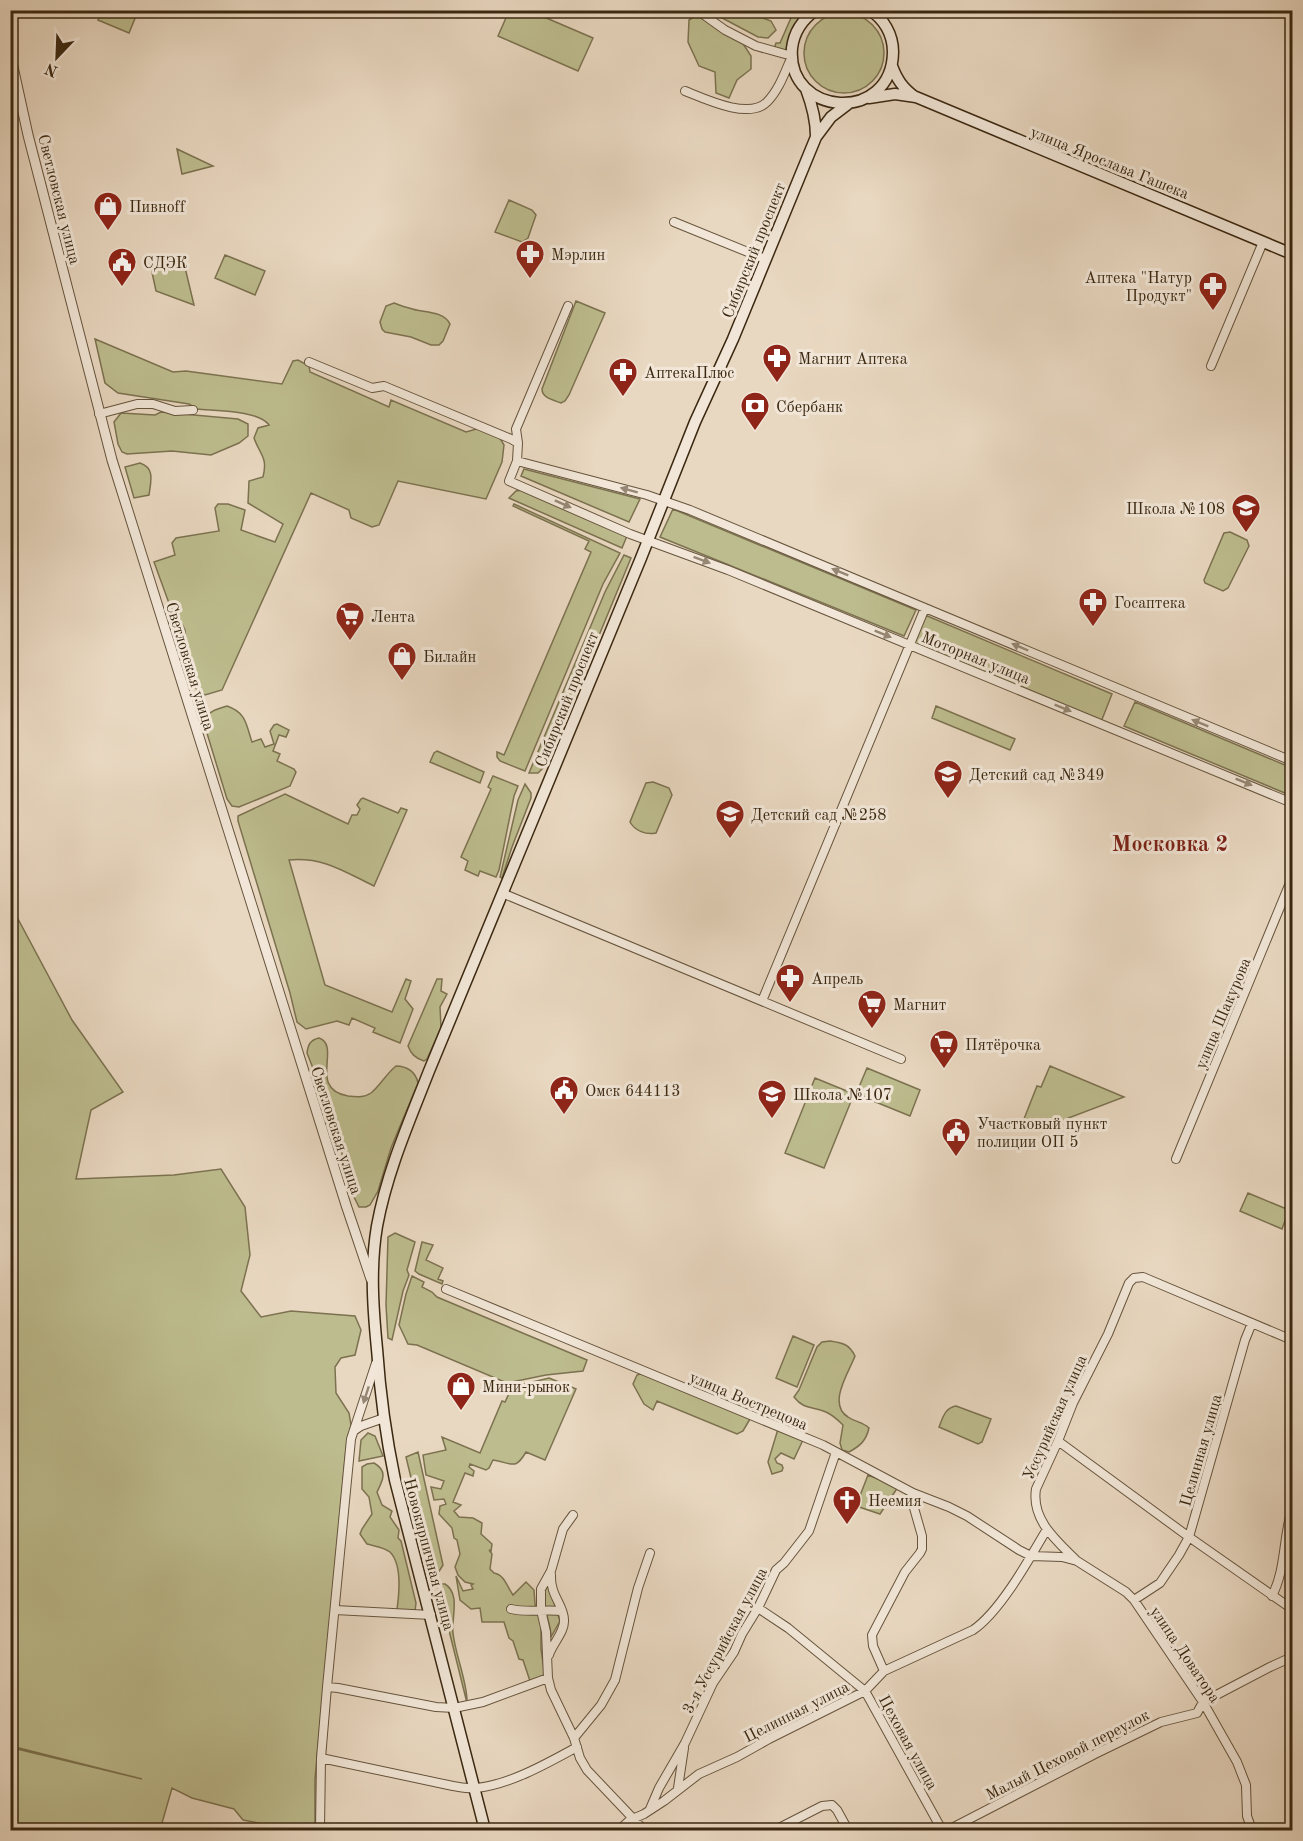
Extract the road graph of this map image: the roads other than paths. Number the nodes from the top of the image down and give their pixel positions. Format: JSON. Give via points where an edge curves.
{"nodes":[{"id":1,"x":698,"y":10,"type":"edge"},
{"id":2,"x":816,"y":10,"type":"edge"},
{"id":3,"x":869,"y":10,"type":"edge"},
{"id":4,"x":882,"y":10,"type":"edge"},
{"id":5,"x":884,"y":23,"type":"junction"},
{"id":6,"x":10,"y":53,"type":"edge"},
{"id":7,"x":792,"y":56,"type":"junction"},
{"id":8,"x":892,"y":66,"type":"junction"},
{"id":9,"x":806,"y":89,"type":"junction"},
{"id":10,"x":685,"y":92,"type":"dead end"},
{"id":11,"x":869,"y":98,"type":"junction"},
{"id":12,"x":916,"y":98,"type":"junction"},
{"id":13,"x":848,"y":104,"type":"junction"},
{"id":14,"x":816,"y":137,"type":"junction"},
{"id":15,"x":674,"y":222,"type":"dead end"},
{"id":16,"x":1263,"y":242,"type":"junction"},
{"id":17,"x":1293,"y":254,"type":"edge"},
{"id":18,"x":765,"y":259,"type":"junction"},
{"id":19,"x":568,"y":306,"type":"dead end"},
{"id":20,"x":309,"y":362,"type":"dead end"},
{"id":21,"x":1211,"y":366,"type":"dead end"},
{"id":22,"x":193,"y":410,"type":"dead end"},
{"id":23,"x":99,"y":414,"type":"junction"},
{"id":24,"x":518,"y":443,"type":"junction"},
{"id":25,"x":517,"y":461,"type":"junction"},
{"id":26,"x":664,"y":501,"type":"junction"},
{"id":27,"x":648,"y":540,"type":"junction"},
{"id":28,"x":925,"y":608,"type":"junction"},
{"id":29,"x":910,"y":645,"type":"junction"},
{"id":30,"x":1293,"y":761,"type":"edge"},
{"id":31,"x":1293,"y":802,"type":"edge"},
{"id":32,"x":1293,"y":878,"type":"edge"},
{"id":33,"x":502,"y":893,"type":"junction"},
{"id":34,"x":762,"y":1001,"type":"junction"},
{"id":35,"x":901,"y":1059,"type":"dead end"},
{"id":36,"x":1176,"y":1159,"type":"dead end"},
{"id":37,"x":372,"y":1280,"type":"junction"},
{"id":38,"x":446,"y":1289,"type":"dead end"},
{"id":39,"x":1252,"y":1323,"type":"junction"},
{"id":40,"x":1293,"y":1340,"type":"edge"},
{"id":41,"x":377,"y":1359,"type":"junction"},
{"id":42,"x":384,"y":1418,"type":"junction"},
{"id":43,"x":355,"y":1430,"type":"junction"},
{"id":44,"x":1058,"y":1441,"type":"junction"},
{"id":45,"x":836,"y":1452,"type":"junction"},
{"id":46,"x":913,"y":1493,"type":"junction"},
{"id":47,"x":1293,"y":1509,"type":"edge"},
{"id":48,"x":573,"y":1515,"type":"dead end"},
{"id":49,"x":1047,"y":1529,"type":"junction"},
{"id":50,"x":1189,"y":1537,"type":"junction"},
{"id":51,"x":650,"y":1553,"type":"dead end"},
{"id":52,"x":1031,"y":1556,"type":"junction"},
{"id":53,"x":1077,"y":1561,"type":"junction"},
{"id":54,"x":551,"y":1571,"type":"junction"},
{"id":55,"x":1272,"y":1596,"type":"junction"},
{"id":56,"x":1134,"y":1600,"type":"junction"},
{"id":57,"x":758,"y":1608,"type":"junction"},
{"id":58,"x":511,"y":1609,"type":"dead end"},
{"id":59,"x":1293,"y":1609,"type":"edge"},
{"id":60,"x":335,"y":1610,"type":"junction"},
{"id":61,"x":541,"y":1610,"type":"junction"},
{"id":62,"x":562,"y":1611,"type":"junction"},
{"id":63,"x":431,"y":1615,"type":"junction"},
{"id":64,"x":1293,"y":1657,"type":"edge"},
{"id":65,"x":547,"y":1662,"type":"junction"},
{"id":66,"x":884,"y":1671,"type":"junction"},
{"id":67,"x":548,"y":1678,"type":"junction"},
{"id":68,"x":327,"y":1687,"type":"junction"},
{"id":69,"x":865,"y":1691,"type":"junction"},
{"id":70,"x":1203,"y":1702,"type":"junction"},
{"id":71,"x":454,"y":1708,"type":"junction"},
{"id":72,"x":574,"y":1738,"type":"junction"},
{"id":73,"x":685,"y":1743,"type":"junction"},
{"id":74,"x":576,"y":1747,"type":"junction"},
{"id":75,"x":321,"y":1758,"type":"junction"},
{"id":76,"x":475,"y":1788,"type":"junction"},
{"id":77,"x":678,"y":1788,"type":"junction"},
{"id":78,"x":650,"y":1809,"type":"junction"},
{"id":79,"x":635,"y":1819,"type":"junction"},
{"id":80,"x":320,"y":1830,"type":"edge"},
{"id":81,"x":485,"y":1830,"type":"edge"},
{"id":82,"x":618,"y":1830,"type":"edge"},
{"id":83,"x":644,"y":1830,"type":"edge"},
{"id":84,"x":775,"y":1830,"type":"edge"},
{"id":85,"x":848,"y":1830,"type":"edge"},
{"id":86,"x":942,"y":1830,"type":"edge"},
{"id":87,"x":948,"y":1830,"type":"edge"},
{"id":88,"x":1252,"y":1830,"type":"edge"}],
"edges":[{"from":1,"to":7,"type":"street","via":[[756,46]]},
{"from":2,"to":7,"type":"main road","via":[[799,27]]},
{"from":3,"to":5,"type":"main road"},
{"from":4,"to":5,"type":"street"},
{"from":5,"to":8,"type":"main road","via":[[894,49]]},
{"from":6,"to":23,"type":"street","name":"Светловская улица"},
{"from":7,"to":9,"type":"main road","via":[[795,71]]},
{"from":7,"to":10,"type":"street","via":[[782,80],[760,107],[733,108]]},
{"from":8,"to":11,"type":"main road"},
{"from":8,"to":12,"type":"main road","via":[[905,89]]},
{"from":9,"to":13,"type":"main road","via":[[827,101]]},
{"from":9,"to":14,"type":"main road","via":[[814,110]]},
{"from":11,"to":12,"type":"main road","via":[[895,94]]},
{"from":11,"to":13,"type":"main road"},
{"from":12,"to":16,"type":"main road","name":"улица Ярослава Гашека"},
{"from":13,"to":14,"type":"main road","via":[[831,117]]},
{"from":14,"to":18,"type":"main road","name":"Сибирский проспект"},
{"from":15,"to":18,"type":"street"},
{"from":16,"to":17,"type":"main road","name":"улица Ярослава Гашека"},
{"from":16,"to":21,"type":"street"},
{"from":18,"to":26,"type":"main road","name":"Сибирский проспект"},
{"from":19,"to":24,"type":"street","via":[[516,429]]},
{"from":20,"to":24,"type":"street","via":[[372,388],[384,386]]},
{"from":22,"to":23,"type":"street","via":[[137,404]]},
{"from":23,"to":37,"type":"street","name":"Светловская улица"},
{"from":24,"to":25,"type":"street"},
{"from":26,"to":25,"type":"street","name":"Моторная улица","one_way":true},
{"from":25,"to":27,"type":"street","name":"Моторная улица","one_way":true,"via":[[509,481]]},
{"from":26,"to":27,"type":"main road","name":"Сибирский проспект"},
{"from":28,"to":26,"type":"street","name":"Моторная улица","one_way":true},
{"from":27,"to":29,"type":"street","name":"Моторная улица","one_way":true},
{"from":27,"to":33,"type":"main road","name":"Сибирский проспект"},
{"from":28,"to":29,"type":"street"},
{"from":30,"to":28,"type":"street","name":"Моторная улица","one_way":true},
{"from":29,"to":31,"type":"street","name":"Моторная улица","one_way":true},
{"from":29,"to":34,"type":"street"},
{"from":32,"to":36,"type":"street","name":"улица Шакурова"},
{"from":33,"to":34,"type":"street"},
{"from":33,"to":37,"type":"main road","name":"Сибирский проспект","via":[[401,1142],[377,1228]]},
{"from":34,"to":35,"type":"street"},
{"from":37,"to":41,"type":"main road","name":"Новокирпичная улица"},
{"from":38,"to":45,"type":"street","name":"улица Вострецова"},
{"from":39,"to":40,"type":"street"},
{"from":39,"to":44,"type":"street","name":"Уссурийская улица","via":[[1143,1277],[1134,1278]]},
{"from":39,"to":50,"type":"street","name":"Целинная улица"},
{"from":41,"to":42,"type":"main road","name":"Новокирпичная улица"},
{"from":41,"to":43,"type":"street","one_way":true},
{"from":42,"to":43,"type":"street"},
{"from":42,"to":63,"type":"main road","name":"Новокирпичная улица","via":[[395,1480]]},
{"from":43,"to":60,"type":"street","via":[[348,1465]]},
{"from":44,"to":49,"type":"street","name":"Уссурийская улица","via":[[1035,1496],[1036,1509]]},
{"from":44,"to":50,"type":"street"},
{"from":45,"to":46,"type":"street","name":"улица Вострецова"},
{"from":45,"to":57,"type":"street","name":"3-я Уссурийская улица","via":[[809,1531],[776,1570]]},
{"from":46,"to":52,"type":"street","name":"улица Вострецова","via":[[949,1506]]},
{"from":46,"to":66,"type":"street","via":[[922,1549],[905,1572],[872,1635]]},
{"from":47,"to":55,"type":"street","via":[[1280,1578]]},
{"from":48,"to":54,"type":"street","via":[[563,1529]]},
{"from":49,"to":52,"type":"street","name":"Целинная улица"},
{"from":49,"to":53,"type":"street","name":"Уссурийская улица"},
{"from":50,"to":55,"type":"street"},
{"from":50,"to":56,"type":"street","name":"Целинная улица","via":[[1160,1584]]},
{"from":51,"to":72,"type":"street","via":[[615,1680]]},
{"from":52,"to":53,"type":"street","name":"улица Доватора"},
{"from":52,"to":66,"type":"street","name":"Целинная улица","via":[[983,1623]]},
{"from":53,"to":56,"type":"street","name":"улица Доватора"},
{"from":54,"to":61,"type":"street","via":[[541,1589]]},
{"from":54,"to":62,"type":"street","via":[[551,1586]]},
{"from":55,"to":59,"type":"street"},
{"from":56,"to":70,"type":"street","name":"улица Доватора"},
{"from":57,"to":69,"type":"street","name":"Цеховая улица"},
{"from":57,"to":73,"type":"street","name":"3-я Уссурийская улица","via":[[712,1683]]},
{"from":58,"to":61,"type":"street"},
{"from":60,"to":63,"type":"street"},
{"from":60,"to":68,"type":"street"},
{"from":61,"to":62,"type":"street"},
{"from":61,"to":65,"type":"street"},
{"from":62,"to":65,"type":"street","via":[[564,1624]]},
{"from":63,"to":71,"type":"main road","name":"Новокирпичная улица"},
{"from":64,"to":70,"type":"street","name":"Малый Цеховой переулок"},
{"from":65,"to":67,"type":"street"},
{"from":66,"to":69,"type":"street","name":"Целинная улица"},
{"from":67,"to":71,"type":"street","via":[[483,1702]]},
{"from":67,"to":72,"type":"street"},
{"from":68,"to":71,"type":"street"},
{"from":68,"to":75,"type":"street"},
{"from":69,"to":77,"type":"street","name":"Целинная улица"},
{"from":69,"to":86,"type":"street","name":"Цеховая улица"},
{"from":70,"to":87,"type":"street","name":"Малый Цеховой переулок","via":[[1197,1713],[1161,1722]]},
{"from":70,"to":88,"type":"street","name":"улица Доватора","via":[[1243,1774]]},
{"from":71,"to":76,"type":"main road","name":"Новокирпичная улица"},
{"from":72,"to":74,"type":"street"},
{"from":73,"to":77,"type":"street"},
{"from":73,"to":78,"type":"street","name":"3-я Уссурийская улица"},
{"from":74,"to":76,"type":"street","via":[[515,1777]]},
{"from":74,"to":79,"type":"street","via":[[587,1770]]},
{"from":75,"to":76,"type":"street"},
{"from":75,"to":80,"type":"street"},
{"from":76,"to":81,"type":"main road","name":"Новокирпичная улица"},
{"from":77,"to":78,"type":"street","name":"Целинная улица"},
{"from":78,"to":79,"type":"street","name":"Целинная улица"},
{"from":79,"to":82,"type":"street","name":"Целинная улица"},
{"from":79,"to":83,"type":"street"},
{"from":84,"to":85,"type":"street","via":[[822,1806],[832,1805]]}]}
